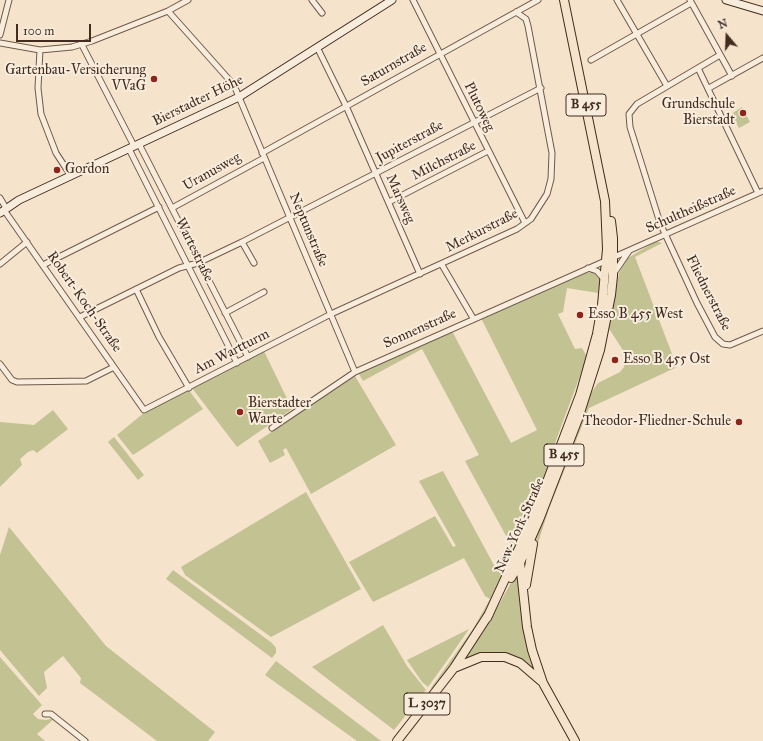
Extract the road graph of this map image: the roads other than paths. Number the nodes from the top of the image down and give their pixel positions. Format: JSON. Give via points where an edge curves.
{"nodes":[{"id":1,"x":9,"y":0,"type":"edge"},
{"id":2,"x":188,"y":0,"type":"edge"},
{"id":3,"x":312,"y":0,"type":"edge"},
{"id":4,"x":392,"y":0,"type":"edge"},
{"id":5,"x":413,"y":0,"type":"edge"},
{"id":6,"x":538,"y":0,"type":"edge"},
{"id":7,"x":564,"y":0,"type":"edge"},
{"id":8,"x":617,"y":0,"type":"edge"},
{"id":9,"x":726,"y":0,"type":"edge"},
{"id":10,"x":691,"y":1,"type":"edge"},
{"id":11,"x":168,"y":11,"type":"junction"},
{"id":12,"x":763,"y":11,"type":"edge"},
{"id":13,"x":516,"y":12,"type":"junction"},
{"id":14,"x":322,"y":13,"type":"dead end"},
{"id":15,"x":637,"y":34,"type":"junction"},
{"id":16,"x":0,"y":35,"type":"edge"},
{"id":17,"x":0,"y":43,"type":"edge"},
{"id":18,"x":82,"y":44,"type":"junction"},
{"id":19,"x":317,"y":47,"type":"junction"},
{"id":20,"x":40,"y":50,"type":"junction"},
{"id":21,"x":440,"y":53,"type":"junction"},
{"id":22,"x":720,"y":55,"type":"junction"},
{"id":23,"x":763,"y":58,"type":"edge"},
{"id":24,"x":591,"y":60,"type":"dead end"},
{"id":25,"x":698,"y":68,"type":"junction"},
{"id":26,"x":732,"y":76,"type":"junction"},
{"id":27,"x":667,"y":86,"type":"junction"},
{"id":28,"x":540,"y":88,"type":"junction"},
{"id":29,"x":709,"y":88,"type":"junction"},
{"id":30,"x":239,"y":97,"type":"junction"},
{"id":31,"x":346,"y":106,"type":"junction"},
{"id":32,"x":473,"y":123,"type":"junction"},
{"id":33,"x":134,"y":146,"type":"junction"},
{"id":34,"x":488,"y":151,"type":"junction"},
{"id":35,"x":263,"y":155,"type":"junction"},
{"id":36,"x":376,"y":174,"type":"junction"},
{"id":37,"x":71,"y":176,"type":"junction"},
{"id":38,"x":760,"y":192,"type":"edge"},
{"id":39,"x":0,"y":198,"type":"edge"},
{"id":40,"x":389,"y":202,"type":"junction"},
{"id":41,"x":159,"y":207,"type":"junction"},
{"id":42,"x":172,"y":208,"type":"junction"},
{"id":43,"x":3,"y":210,"type":"edge"},
{"id":44,"x":290,"y":217,"type":"junction"},
{"id":45,"x":525,"y":223,"type":"junction"},
{"id":46,"x":665,"y":235,"type":"junction"},
{"id":47,"x":27,"y":242,"type":"junction"},
{"id":48,"x":242,"y":242,"type":"junction"},
{"id":49,"x":629,"y":250,"type":"junction"},
{"id":50,"x":610,"y":259,"type":"junction"},
{"id":51,"x":254,"y":262,"type":"dead end"},
{"id":52,"x":198,"y":263,"type":"junction"},
{"id":53,"x":0,"y":264,"type":"edge"},
{"id":54,"x":442,"y":264,"type":"junction"},
{"id":55,"x":43,"y":265,"type":"junction"},
{"id":56,"x":188,"y":265,"type":"junction"},
{"id":57,"x":588,"y":268,"type":"junction"},
{"id":58,"x":420,"y":274,"type":"junction"},
{"id":59,"x":613,"y":276,"type":"junction"},
{"id":60,"x":604,"y":280,"type":"junction"},
{"id":61,"x":136,"y":289,"type":"junction"},
{"id":62,"x":264,"y":292,"type":"dead end"},
{"id":63,"x":225,"y":313,"type":"junction"},
{"id":64,"x":331,"y":314,"type":"junction"},
{"id":65,"x":80,"y":316,"type":"junction"},
{"id":66,"x":473,"y":318,"type":"junction"},
{"id":67,"x":763,"y":331,"type":"edge"},
{"id":68,"x":248,"y":357,"type":"junction"},
{"id":69,"x":237,"y":363,"type":"junction"},
{"id":70,"x":0,"y":364,"type":"edge"},
{"id":71,"x":114,"y":366,"type":"junction"},
{"id":72,"x":355,"y":372,"type":"junction"},
{"id":73,"x":189,"y":388,"type":"junction"},
{"id":74,"x":144,"y":410,"type":"joint"},
{"id":75,"x":272,"y":428,"type":"dead end"},
{"id":76,"x":539,"y":520,"type":"junction"},
{"id":77,"x":522,"y":545,"type":"junction"},
{"id":78,"x":520,"y":563,"type":"junction"},
{"id":79,"x":525,"y":604,"type":"junction"},
{"id":80,"x":487,"y":618,"type":"junction"},
{"id":81,"x":454,"y":668,"type":"junction"},
{"id":82,"x":543,"y":683,"type":"junction"},
{"id":83,"x":45,"y":714,"type":"dead end"},
{"id":84,"x":85,"y":741,"type":"edge"},
{"id":85,"x":397,"y":741,"type":"edge"},
{"id":86,"x":575,"y":741,"type":"edge"}],
"edges":[{"from":1,"to":16,"type":"street"},
{"from":2,"to":11,"type":"street"},
{"from":3,"to":14,"type":"street"},
{"from":4,"to":19,"type":"main road","name":"Bierstadter Höhe"},
{"from":5,"to":21,"type":"street","name":"Plutoweg"},
{"from":6,"to":13,"type":"street","name":"Saturnstraße"},
{"from":7,"to":50,"type":"main road","number":"B 455","via":[[606,201]]},
{"from":8,"to":15,"type":"street"},
{"from":9,"to":12,"type":"main road"},
{"from":10,"to":15,"type":"street"},
{"from":10,"to":22,"type":"street"},
{"from":11,"to":18,"type":"street"},
{"from":11,"to":30,"type":"street","name":"Neptunstraße","via":[[233,84]]},
{"from":13,"to":21,"type":"street","name":"Saturnstraße"},
{"from":13,"to":28,"type":"street","name":"Merkurstraße","via":[[526,19]]},
{"from":15,"to":24,"type":"street"},
{"from":15,"to":27,"type":"street"},
{"from":17,"to":20,"type":"street"},
{"from":18,"to":20,"type":"street"},
{"from":18,"to":33,"type":"street"},
{"from":19,"to":30,"type":"main road","name":"Bierstadter Höhe"},
{"from":19,"to":31,"type":"street","name":"Marsweg"},
{"from":20,"to":37,"type":"street","via":[[38,88],[41,114],[50,140]]},
{"from":21,"to":31,"type":"street","name":"Saturnstraße"},
{"from":21,"to":32,"type":"street","name":"Plutoweg"},
{"from":22,"to":25,"type":"street"},
{"from":22,"to":26,"type":"street"},
{"from":23,"to":26,"type":"street"},
{"from":25,"to":27,"type":"street"},
{"from":25,"to":29,"type":"street"},
{"from":26,"to":29,"type":"street"},
{"from":27,"to":46,"type":"street","via":[[632,108],[629,119],[646,184]]},
{"from":28,"to":32,"type":"street","name":"Jupiterstraße"},
{"from":28,"to":45,"type":"street","name":"Merkurstraße","via":[[552,153],[552,168],[547,194]]},
{"from":29,"to":38,"type":"street"},
{"from":30,"to":33,"type":"main road","name":"Bierstadter Höhe"},
{"from":30,"to":35,"type":"street","name":"Neptunstraße"},
{"from":31,"to":35,"type":"street","name":"Saturnstraße"},
{"from":31,"to":36,"type":"street","name":"Marsweg"},
{"from":32,"to":34,"type":"street","name":"Plutoweg"},
{"from":32,"to":36,"type":"street","name":"Jupiterstraße"},
{"from":33,"to":37,"type":"main road","name":"Bierstadter Höhe"},
{"from":33,"to":41,"type":"street","name":"Wartestraße"},
{"from":33,"to":42,"type":"street","name":"Wartestraße"},
{"from":34,"to":40,"type":"street","name":"Milchstraße"},
{"from":34,"to":45,"type":"street","name":"Plutoweg"},
{"from":35,"to":42,"type":"street","name":"Uranusweg"},
{"from":35,"to":44,"type":"street","name":"Neptunstraße"},
{"from":36,"to":40,"type":"street","name":"Marsweg"},
{"from":36,"to":44,"type":"street","name":"Jupiterstraße"},
{"from":37,"to":43,"type":"main road","name":"Bierstadter Höhe"},
{"from":38,"to":46,"type":"street","name":"Schultheißstraße"},
{"from":39,"to":43,"type":"street","name":"Robert-Koch-Straße"},
{"from":40,"to":58,"type":"street","name":"Marsweg"},
{"from":41,"to":55,"type":"street"},
{"from":41,"to":56,"type":"street","name":"Wartestraße"},
{"from":42,"to":52,"type":"street","name":"Wartestraße"},
{"from":43,"to":47,"type":"street","name":"Robert-Koch-Straße"},
{"from":44,"to":48,"type":"street","name":"Jupiterstraße"},
{"from":44,"to":64,"type":"street","name":"Neptunstraße"},
{"from":45,"to":54,"type":"street","name":"Merkurstraße"},
{"from":46,"to":49,"type":"street","name":"Schultheißstraße"},
{"from":46,"to":67,"type":"street","name":"Fliednerstraße","via":[[707,323],[719,342],[734,344]]},
{"from":47,"to":53,"type":"street"},
{"from":47,"to":55,"type":"street","name":"Robert-Koch-Straße"},
{"from":48,"to":51,"type":"street"},
{"from":48,"to":52,"type":"street","name":"Jupiterstraße"},
{"from":49,"to":50,"type":"street","name":"Schultheißstraße"},
{"from":49,"to":59,"type":"street"},
{"from":50,"to":57,"type":"street","name":"Sonnenstraße"},
{"from":50,"to":59,"type":"main road","number":"B 455"},
{"from":50,"to":60,"type":"main road","number":"B 455"},
{"from":52,"to":56,"type":"street","name":"Jupiterstraße"},
{"from":52,"to":63,"type":"street","name":"Wartestraße"},
{"from":54,"to":58,"type":"street","name":"Merkurstraße"},
{"from":54,"to":66,"type":"street"},
{"from":55,"to":65,"type":"street","name":"Robert-Koch-Straße"},
{"from":56,"to":61,"type":"street","name":"Jupiterstraße"},
{"from":56,"to":69,"type":"street","name":"Wartestraße"},
{"from":57,"to":60,"type":"street","via":[[597,271]]},
{"from":57,"to":66,"type":"street","name":"Sonnenstraße"},
{"from":58,"to":64,"type":"street","name":"Merkurstraße"},
{"from":59,"to":76,"type":"main road","name":"New-York-Straße","number":"B 455","via":[[600,350],[588,390]]},
{"from":60,"to":77,"type":"main road","name":"New-York-Straße","number":"B 455","via":[[598,329],[586,377]]},
{"from":61,"to":65,"type":"street","name":"Jupiterstraße"},
{"from":61,"to":73,"type":"street","via":[[159,337]]},
{"from":62,"to":63,"type":"street"},
{"from":63,"to":68,"type":"street","name":"Wartestraße"},
{"from":64,"to":68,"type":"street","name":"Am Wartturm"},
{"from":64,"to":72,"type":"street","name":"Neptunstraße"},
{"from":65,"to":71,"type":"street","name":"Robert-Koch-Straße"},
{"from":66,"to":72,"type":"street","name":"Sonnenstraße"},
{"from":68,"to":69,"type":"street","name":"Am Wartturm"},
{"from":69,"to":73,"type":"street","name":"Am Wartturm"},
{"from":70,"to":71,"type":"street","via":[[12,380],[17,382],[89,380]]},
{"from":71,"to":74,"type":"street","name":"Robert-Koch-Straße"},
{"from":72,"to":75,"type":"street","name":"Sonnenstraße"},
{"from":73,"to":74,"type":"street","name":"Am Wartturm"},
{"from":76,"to":78,"type":"main road","name":"New-York-Straße","number":"L 3037"},
{"from":76,"to":79,"type":"main road","number":"B 455","via":[[530,557]]},
{"from":77,"to":78,"type":"main road","number":"B 455"},
{"from":77,"to":80,"type":"main road","number":"L 3037"},
{"from":78,"to":79,"type":"main road","number":"B 455"},
{"from":78,"to":80,"type":"main road","name":"New-York-Straße","number":"L 3037"},
{"from":79,"to":82,"type":"main road","number":"B 455","via":[[532,650]]},
{"from":80,"to":81,"type":"main road","name":"New-York-Straße","number":"L 3037"},
{"from":81,"to":82,"type":"main road","via":[[481,657],[505,657],[527,668]]},
{"from":81,"to":85,"type":"main road","name":"New-York-Straße","number":"L 3037"},
{"from":82,"to":86,"type":"main road","number":"B 455"},
{"from":83,"to":84,"type":"street","via":[[51,714]]}]}
